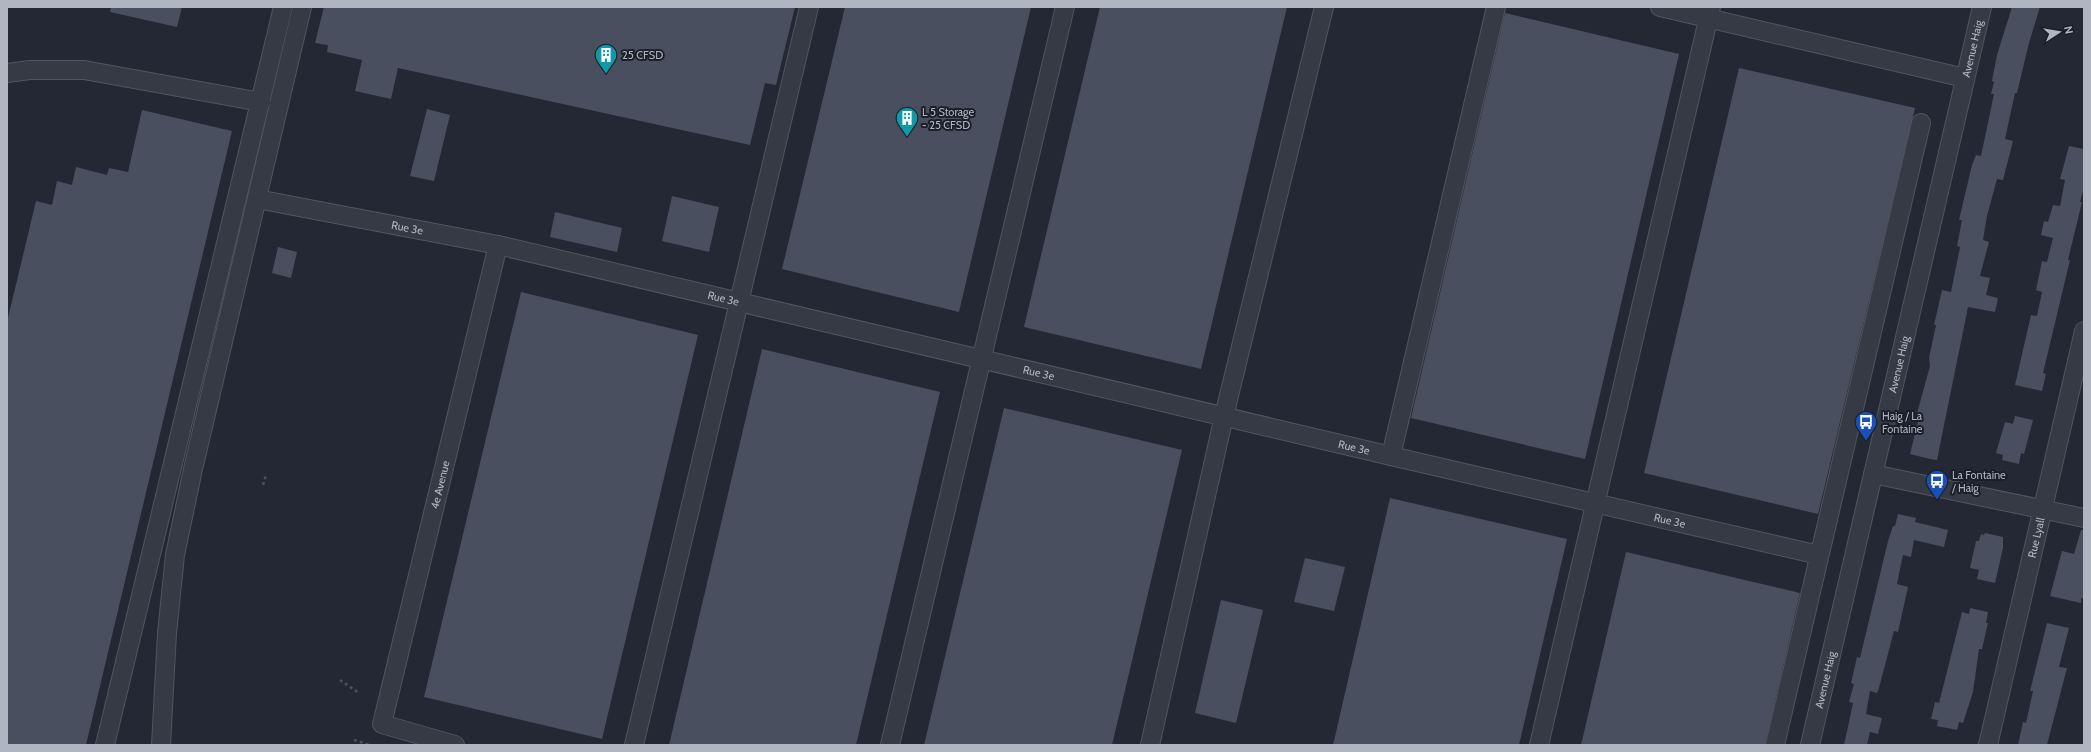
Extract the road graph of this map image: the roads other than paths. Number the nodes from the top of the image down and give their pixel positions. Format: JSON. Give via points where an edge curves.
{"nodes":[{"id":1,"x":284,"y":7,"type":"edge"},
{"id":2,"x":302,"y":7,"type":"edge"},
{"id":3,"x":809,"y":7,"type":"edge"},
{"id":4,"x":1065,"y":7,"type":"edge"},
{"id":5,"x":1324,"y":7,"type":"edge"},
{"id":6,"x":1496,"y":7,"type":"edge"},
{"id":7,"x":1660,"y":7,"type":"edge"},
{"id":8,"x":1982,"y":7,"type":"edge"},
{"id":9,"x":1710,"y":12,"type":"edge"},
{"id":10,"x":7,"y":74,"type":"edge"},
{"id":11,"x":1965,"y":78,"type":"junction"},
{"id":12,"x":260,"y":102,"type":"junction"},
{"id":13,"x":1921,"y":123,"type":"dead end"},
{"id":14,"x":257,"y":199,"type":"junction"},
{"id":15,"x":498,"y":245,"type":"junction"},
{"id":16,"x":740,"y":301,"type":"junction"},
{"id":17,"x":2084,"y":331,"type":"edge"},
{"id":18,"x":982,"y":359,"type":"junction"},
{"id":19,"x":1224,"y":416,"type":"junction"},
{"id":20,"x":1391,"y":456,"type":"junction"},
{"id":21,"x":1873,"y":474,"type":"junction"},
{"id":22,"x":1594,"y":504,"type":"junction"},
{"id":23,"x":2042,"y":510,"type":"junction"},
{"id":24,"x":2084,"y":518,"type":"edge"},
{"id":25,"x":1819,"y":555,"type":"junction"},
{"id":26,"x":105,"y":745,"type":"edge"},
{"id":27,"x":161,"y":745,"type":"edge"},
{"id":28,"x":455,"y":745,"type":"edge"},
{"id":29,"x":634,"y":745,"type":"edge"},
{"id":30,"x":890,"y":745,"type":"edge"},
{"id":31,"x":1150,"y":745,"type":"edge"},
{"id":32,"x":1539,"y":745,"type":"edge"},
{"id":33,"x":1775,"y":745,"type":"edge"},
{"id":34,"x":1810,"y":745,"type":"edge"},
{"id":35,"x":1988,"y":745,"type":"edge"}],
"edges":[{"from":1,"to":12,"type":"street"},
{"from":2,"to":14,"type":"street"},
{"from":3,"to":16,"type":"street"},
{"from":4,"to":18,"type":"street"},
{"from":5,"to":19,"type":"street"},
{"from":6,"to":20,"type":"street"},
{"from":7,"to":9,"type":"street"},
{"from":8,"to":11,"type":"street","name":"Avenue Haig"},
{"from":9,"to":11,"type":"street"},
{"from":9,"to":22,"type":"street"},
{"from":10,"to":12,"type":"street","via":[[30,70],[84,70]]},
{"from":11,"to":21,"type":"street","name":"Avenue Haig"},
{"from":12,"to":26,"type":"street"},
{"from":13,"to":25,"type":"street"},
{"from":14,"to":15,"type":"street","name":"Rue 3e"},
{"from":14,"to":27,"type":"street","via":[[175,555],[167,633]]},
{"from":15,"to":16,"type":"street","name":"Rue 3e"},
{"from":15,"to":28,"type":"street","name":"4e Avenue","via":[[382,724]]},
{"from":16,"to":18,"type":"street","name":"Rue 3e"},
{"from":16,"to":29,"type":"street"},
{"from":17,"to":23,"type":"street","name":"Rue Lyall"},
{"from":18,"to":19,"type":"street","name":"Rue 3e"},
{"from":18,"to":30,"type":"street"},
{"from":19,"to":20,"type":"street","name":"Rue 3e"},
{"from":19,"to":31,"type":"street"},
{"from":20,"to":22,"type":"street","name":"Rue 3e"},
{"from":21,"to":23,"type":"street"},
{"from":21,"to":34,"type":"street","name":"Avenue Haig"},
{"from":22,"to":25,"type":"street","name":"Rue 3e"},
{"from":22,"to":32,"type":"street"},
{"from":23,"to":24,"type":"street"},
{"from":23,"to":35,"type":"street","name":"Rue Lyall"},
{"from":25,"to":33,"type":"street"}]}
